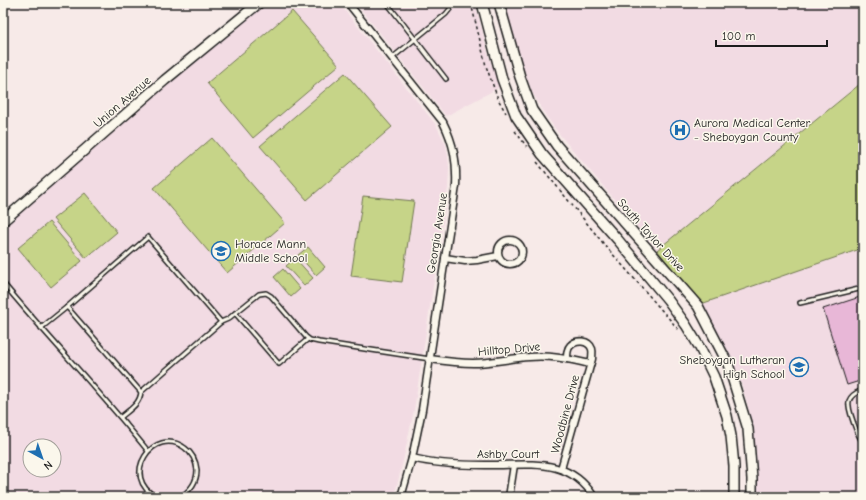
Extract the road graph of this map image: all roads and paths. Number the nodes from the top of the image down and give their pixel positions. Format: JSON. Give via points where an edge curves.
{"nodes":[{"id":1,"x":259,"y":3,"type":"edge"},
{"id":2,"x":348,"y":3,"type":"edge"},
{"id":3,"x":387,"y":3,"type":"edge"},
{"id":4,"x":451,"y":3,"type":"edge"},
{"id":5,"x":471,"y":3,"type":"edge"},
{"id":6,"x":482,"y":3,"type":"edge"},
{"id":7,"x":499,"y":3,"type":"edge"},
{"id":8,"x":415,"y":39,"type":"junction"},
{"id":9,"x":392,"y":58,"type":"junction"},
{"id":10,"x":446,"y":79,"type":"dead end"},
{"id":11,"x":507,"y":116,"type":"dead end"},
{"id":12,"x":514,"y":129,"type":"dead end"},
{"id":13,"x":526,"y":147,"type":"dead end"},
{"id":14,"x":535,"y":159,"type":"dead end"},
{"id":15,"x":3,"y":221,"type":"edge"},
{"id":16,"x":498,"y":256,"type":"dead end"},
{"id":17,"x":445,"y":258,"type":"junction"},
{"id":18,"x":3,"y":283,"type":"edge"},
{"id":19,"x":863,"y":288,"type":"edge"},
{"id":20,"x":800,"y":303,"type":"dead end"},
{"id":21,"x":67,"y":306,"type":"junction"},
{"id":22,"x":235,"y":313,"type":"junction"},
{"id":23,"x":221,"y":322,"type":"junction"},
{"id":24,"x":41,"y":328,"type":"junction"},
{"id":25,"x":682,"y":334,"type":"dead end"},
{"id":26,"x":308,"y":339,"type":"junction"},
{"id":27,"x":430,"y":359,"type":"junction"},
{"id":28,"x":566,"y":359,"type":"junction"},
{"id":29,"x":590,"y":364,"type":"junction"},
{"id":30,"x":863,"y":390,"type":"edge"},
{"id":31,"x":141,"y":392,"type":"junction"},
{"id":32,"x":121,"y":417,"type":"junction"},
{"id":33,"x":863,"y":442,"type":"edge"},
{"id":34,"x":148,"y":451,"type":"junction"},
{"id":35,"x":412,"y":458,"type":"junction"},
{"id":36,"x":514,"y":465,"type":"junction"},
{"id":37,"x":561,"y":469,"type":"junction"},
{"id":38,"x":157,"y":497,"type":"edge"},
{"id":39,"x":180,"y":497,"type":"edge"},
{"id":40,"x":401,"y":497,"type":"edge"},
{"id":41,"x":509,"y":497,"type":"edge"},
{"id":42,"x":594,"y":497,"type":"edge"},
{"id":43,"x":734,"y":497,"type":"edge"},
{"id":44,"x":752,"y":497,"type":"edge"}],
"edges":[{"from":1,"to":15,"type":"main road","name":"Union Avenue"},
{"from":2,"to":9,"type":"street","name":"Georgia Avenue"},
{"from":3,"to":8,"type":"lane"},
{"from":4,"to":8,"type":"lane","via":[[446,14]]},
{"from":5,"to":11,"type":"path","via":[[486,66]]},
{"from":6,"to":43,"type":"main road","via":[[502,79],[516,116],[542,154],[668,300],[700,348],[714,377],[727,416],[734,466]]},
{"from":7,"to":44,"type":"main road","name":"South Taylor Drive","via":[[532,110],[557,146],[698,306],[728,364],[748,429]]},
{"from":8,"to":9,"type":"lane"},
{"from":8,"to":10,"type":"lane"},
{"from":9,"to":17,"type":"street","name":"Georgia Avenue","via":[[443,122],[453,145],[457,173]]},
{"from":12,"to":13,"type":"path"},
{"from":14,"to":25,"type":"path"},
{"from":16,"to":17,"type":"street","via":[[465,261]]},
{"from":17,"to":27,"type":"street","name":"Georgia Avenue"},
{"from":18,"to":24,"type":"lane"},
{"from":19,"to":20,"type":"lane"},
{"from":21,"to":23,"type":"lane","via":[[148,237]]},
{"from":21,"to":24,"type":"lane"},
{"from":21,"to":31,"type":"lane"},
{"from":22,"to":23,"type":"lane","via":[[228,320]]},
{"from":22,"to":26,"type":"lane","via":[[259,294],[266,293]]},
{"from":22,"to":26,"type":"lane","via":[[279,364]]},
{"from":23,"to":31,"type":"lane"},
{"from":24,"to":32,"type":"lane"},
{"from":26,"to":27,"type":"lane"},
{"from":27,"to":28,"type":"street","name":"Hilltop Drive","via":[[474,363],[532,356]]},
{"from":27,"to":35,"type":"street","name":"Georgia Avenue"},
{"from":28,"to":29,"type":"street","name":"Hilltop Drive"},
{"from":28,"to":29,"type":"street","via":[[570,346],[583,341],[592,348]]},
{"from":29,"to":37,"type":"street","name":"Woodbine Drive"},
{"from":30,"to":33,"type":"lane","via":[[849,400]]},
{"from":31,"to":32,"type":"lane","via":[[139,401]]},
{"from":32,"to":34,"type":"lane"},
{"from":34,"to":38,"type":"lane","via":[[142,459],[140,478],[144,487]]},
{"from":34,"to":39,"type":"lane","via":[[164,443],[173,443],[189,451],[197,468],[196,477],[193,486]]},
{"from":35,"to":36,"type":"street","name":"Ashby Court","via":[[457,464]]},
{"from":35,"to":40,"type":"street","name":"Georgia Avenue"},
{"from":36,"to":37,"type":"street","name":"Ashby Court","via":[[540,464]]},
{"from":36,"to":41,"type":"street"},
{"from":37,"to":42,"type":"street","name":"Ashby Court","via":[[578,479]]}]}
